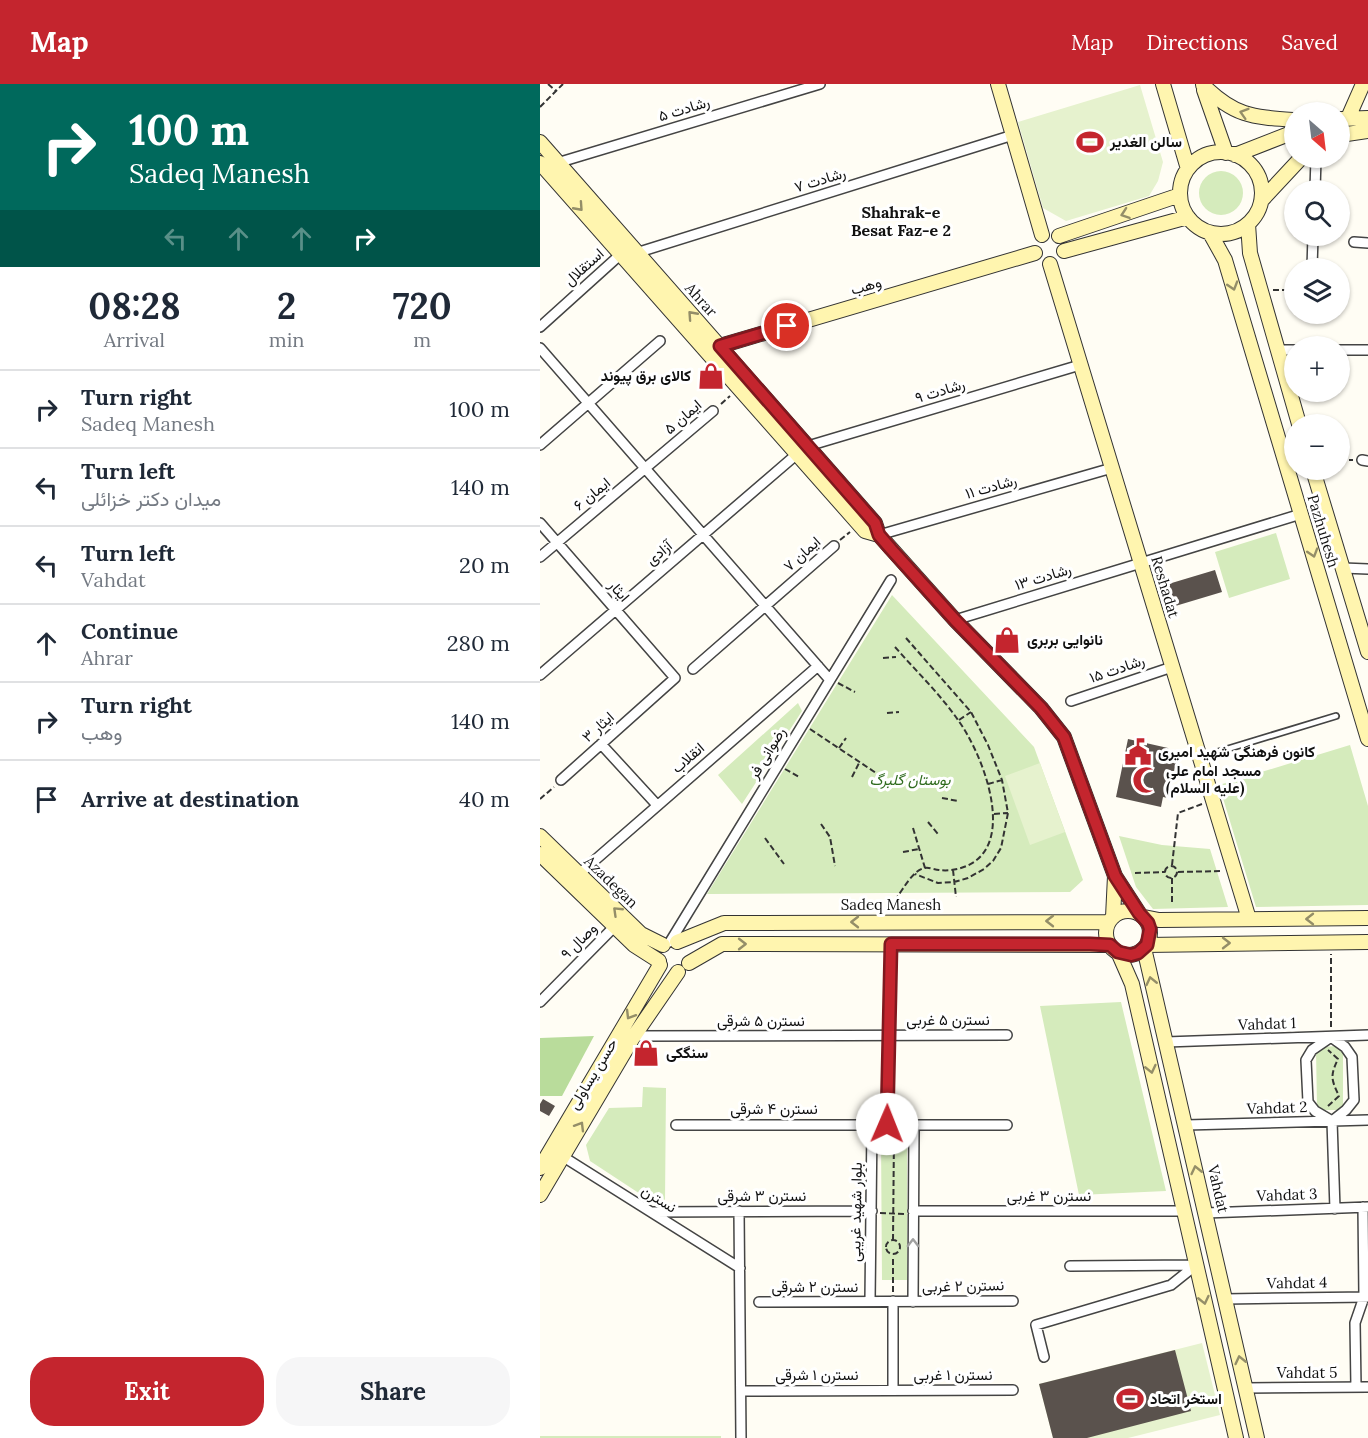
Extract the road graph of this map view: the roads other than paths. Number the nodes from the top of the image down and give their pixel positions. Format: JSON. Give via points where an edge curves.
{"nodes":[{"id":1,"x":820,"y":84,"type":"edge"},
{"id":2,"x":998,"y":84,"type":"edge"},
{"id":3,"x":1163,"y":84,"type":"edge"},
{"id":4,"x":1363,"y":84,"type":"edge"},
{"id":5,"x":1202,"y":85,"type":"edge"},
{"id":6,"x":1350,"y":107,"type":"edge"},
{"id":7,"x":1350,"y":118,"type":"edge"},
{"id":8,"x":1368,"y":118,"type":"edge"},
{"id":9,"x":1284,"y":119,"type":"edge"},
{"id":10,"x":1368,"y":131,"type":"edge"},
{"id":11,"x":1350,"y":134,"type":"edge"},
{"id":12,"x":1013,"y":135,"type":"junction"},
{"id":13,"x":1284,"y":135,"type":"edge"},
{"id":14,"x":540,"y":142,"type":"edge"},
{"id":15,"x":1231,"y":154,"type":"junction"},
{"id":16,"x":540,"y":163,"type":"edge"},
{"id":17,"x":557,"y":163,"type":"junction"},
{"id":18,"x":1292,"y":168,"type":"edge"},
{"id":19,"x":1188,"y":169,"type":"junction"},
{"id":20,"x":1180,"y":195,"type":"junction"},
{"id":21,"x":1261,"y":201,"type":"junction"},
{"id":22,"x":1188,"y":217,"type":"junction"},
{"id":23,"x":1248,"y":224,"type":"junction"},
{"id":24,"x":1210,"y":233,"type":"junction"},
{"id":25,"x":1042,"y":235,"type":"junction"},
{"id":26,"x":1059,"y":236,"type":"junction"},
{"id":27,"x":1354,"y":242,"type":"dead end"},
{"id":28,"x":1368,"y":243,"type":"edge"},
{"id":29,"x":1064,"y":251,"type":"junction"},
{"id":30,"x":636,"y":253,"type":"junction"},
{"id":31,"x":1035,"y":253,"type":"junction"},
{"id":32,"x":621,"y":254,"type":"junction"},
{"id":33,"x":1050,"y":264,"type":"junction"},
{"id":34,"x":540,"y":327,"type":"edge"},
{"id":35,"x":660,"y":341,"type":"dead end"},
{"id":36,"x":540,"y":348,"type":"edge"},
{"id":37,"x":715,"y":350,"type":"junction"},
{"id":38,"x":1277,"y":350,"type":"junction"},
{"id":39,"x":1284,"y":350,"type":"edge"},
{"id":40,"x":1350,"y":350,"type":"edge"},
{"id":41,"x":1368,"y":350,"type":"edge"},
{"id":42,"x":1080,"y":365,"type":"junction"},
{"id":43,"x":587,"y":402,"type":"junction"},
{"id":44,"x":713,"y":411,"type":"road end"},
{"id":45,"x":1296,"y":414,"type":"edge"},
{"id":46,"x":540,"y":445,"type":"edge"},
{"id":47,"x":802,"y":450,"type":"junction"},
{"id":48,"x":1112,"y":468,"type":"junction"},
{"id":49,"x":646,"y":469,"type":"junction"},
{"id":50,"x":1316,"y":480,"type":"edge"},
{"id":51,"x":1301,"y":514,"type":"junction"},
{"id":52,"x":540,"y":523,"type":"edge"},
{"id":53,"x":879,"y":535,"type":"junction"},
{"id":54,"x":704,"y":536,"type":"junction"},
{"id":55,"x":557,"y":542,"type":"junction"},
{"id":56,"x":834,"y":546,"type":"road end"},
{"id":57,"x":540,"y":557,"type":"edge"},
{"id":58,"x":1140,"y":562,"type":"junction"},
{"id":59,"x":1343,"y":568,"type":"junction"},
{"id":60,"x":1368,"y":569,"type":"edge"},
{"id":61,"x":891,"y":580,"type":"dead end"},
{"id":62,"x":766,"y":607,"type":"junction"},
{"id":63,"x":615,"y":610,"type":"junction"},
{"id":64,"x":955,"y":620,"type":"junction"},
{"id":65,"x":1368,"y":652,"type":"edge"},
{"id":66,"x":818,"y":666,"type":"junction"},
{"id":67,"x":1172,"y":667,"type":"junction"},
{"id":68,"x":693,"y":669,"type":"dead end"},
{"id":69,"x":540,"y":675,"type":"edge"},
{"id":70,"x":675,"y":678,"type":"joint"},
{"id":71,"x":830,"y":680,"type":"junction"},
{"id":72,"x":1071,"y":701,"type":"dead end"},
{"id":73,"x":1336,"y":716,"type":"dead end"},
{"id":74,"x":1368,"y":739,"type":"edge"},
{"id":75,"x":601,"y":744,"type":"junction"},
{"id":76,"x":1200,"y":757,"type":"junction"},
{"id":77,"x":561,"y":780,"type":"road end"},
{"id":78,"x":657,"y":806,"type":"junction"},
{"id":79,"x":540,"y":836,"type":"edge"},
{"id":80,"x":540,"y":854,"type":"edge"},
{"id":81,"x":579,"y":874,"type":"junction"},
{"id":82,"x":1115,"y":876,"type":"junction"},
{"id":83,"x":1142,"y":915,"type":"junction"},
{"id":84,"x":1368,"y":918,"type":"edge"},
{"id":85,"x":1111,"y":919,"type":"junction"},
{"id":86,"x":1249,"y":919,"type":"junction"},
{"id":87,"x":614,"y":927,"type":"junction"},
{"id":88,"x":1368,"y":942,"type":"edge"},
{"id":89,"x":670,"y":943,"type":"junction"},
{"id":90,"x":891,"y":944,"type":"junction"},
{"id":91,"x":1145,"y":947,"type":"junction"},
{"id":92,"x":1114,"y":949,"type":"junction"},
{"id":93,"x":659,"y":963,"type":"junction"},
{"id":94,"x":684,"y":968,"type":"junction"},
{"id":95,"x":540,"y":1002,"type":"edge"},
{"id":96,"x":889,"y":1035,"type":"junction"},
{"id":97,"x":1007,"y":1035,"type":"dead end"},
{"id":98,"x":1368,"y":1035,"type":"edge"},
{"id":99,"x":634,"y":1036,"type":"junction"},
{"id":100,"x":1331,"y":1037,"type":"junction"},
{"id":101,"x":1166,"y":1042,"type":"junction"},
{"id":102,"x":1368,"y":1120,"type":"edge"},
{"id":103,"x":1332,"y":1121,"type":"junction"},
{"id":104,"x":872,"y":1124,"type":"junction"},
{"id":105,"x":891,"y":1124,"type":"junction"},
{"id":106,"x":676,"y":1125,"type":"dead end"},
{"id":107,"x":914,"y":1125,"type":"junction"},
{"id":108,"x":1007,"y":1125,"type":"dead end"},
{"id":109,"x":1186,"y":1125,"type":"junction"},
{"id":110,"x":562,"y":1156,"type":"junction"},
{"id":111,"x":540,"y":1168,"type":"edge"},
{"id":112,"x":540,"y":1195,"type":"edge"},
{"id":113,"x":1366,"y":1207,"type":"edge"},
{"id":114,"x":1335,"y":1209,"type":"junction"},
{"id":115,"x":739,"y":1211,"type":"junction"},
{"id":116,"x":872,"y":1211,"type":"junction"},
{"id":117,"x":913,"y":1211,"type":"junction"},
{"id":118,"x":1184,"y":1211,"type":"junction"},
{"id":119,"x":652,"y":1212,"type":"junction"},
{"id":120,"x":1206,"y":1214,"type":"junction"},
{"id":121,"x":1196,"y":1265,"type":"junction"},
{"id":122,"x":1070,"y":1266,"type":"dead end"},
{"id":123,"x":740,"y":1268,"type":"junction"},
{"id":124,"x":1366,"y":1297,"type":"edge"},
{"id":125,"x":1226,"y":1299,"type":"junction"},
{"id":126,"x":1013,"y":1300,"type":"dead end"},
{"id":127,"x":870,"y":1301,"type":"junction"},
{"id":128,"x":893,"y":1301,"type":"junction"},
{"id":129,"x":759,"y":1302,"type":"dead end"},
{"id":130,"x":913,"y":1302,"type":"junction"},
{"id":131,"x":1044,"y":1357,"type":"dead end"},
{"id":132,"x":1356,"y":1387,"type":"junction"},
{"id":133,"x":1368,"y":1387,"type":"edge"},
{"id":134,"x":1246,"y":1388,"type":"junction"},
{"id":135,"x":1013,"y":1389,"type":"dead end"},
{"id":136,"x":893,"y":1390,"type":"junction"},
{"id":137,"x":741,"y":1391,"type":"junction"},
{"id":138,"x":741,"y":1438,"type":"edge"},
{"id":139,"x":1236,"y":1438,"type":"edge"},
{"id":140,"x":1257,"y":1438,"type":"edge"}],
"edges":[{"from":1,"to":17,"type":"street","name":"رشادت ۵"},
{"from":2,"to":12,"type":"street"},
{"from":3,"to":19,"type":"street"},
{"from":4,"to":6,"type":"street"},
{"from":9,"to":5,"type":"street","one_way":true,"via":[[1238,112]]},
{"from":5,"to":15,"type":"street"},
{"from":7,"to":8,"type":"street"},
{"from":10,"to":11,"type":"street"},
{"from":12,"to":25,"type":"street"},
{"from":12,"to":30,"type":"street","name":"رشادت ۷"},
{"from":13,"to":15,"type":"street"},
{"from":14,"to":17,"type":"street","name":"Ahrar"},
{"from":15,"to":19,"type":"street","via":[[1205,156]]},
{"from":15,"to":21,"type":"street","via":[[1250,165],[1258,176]]},
{"from":16,"to":32,"type":"street","name":"Ahrar","one_way":true},
{"from":17,"to":30,"type":"street","name":"Ahrar"},
{"from":18,"to":21,"type":"street"},
{"from":19,"to":20,"type":"street"},
{"from":20,"to":22,"type":"street"},
{"from":20,"to":26,"type":"street","one_way":true},
{"from":21,"to":23,"type":"street"},
{"from":22,"to":24,"type":"street"},
{"from":22,"to":29,"type":"street"},
{"from":23,"to":24,"type":"street","via":[[1230,233]]},
{"from":23,"to":38,"type":"street","via":[[1250,253]]},
{"from":24,"to":51,"type":"street","name":"Pazhuhesh","one_way":true,"via":[[1225,260]]},
{"from":25,"to":26,"type":"street"},
{"from":25,"to":31,"type":"street","via":[[1034,244]]},
{"from":26,"to":29,"type":"street"},
{"from":27,"to":28,"type":"street"},
{"from":29,"to":33,"type":"street","via":[[1059,260]]},
{"from":37,"to":30,"type":"street","name":"Ahrar","one_way":true},
{"from":31,"to":33,"type":"street"},
{"from":31,"to":37,"type":"street","name":"وهب"},
{"from":32,"to":34,"type":"street","name":"استقلال"},
{"from":32,"to":37,"type":"street","name":"Ahrar"},
{"from":33,"to":42,"type":"street","name":"Reshadat"},
{"from":35,"to":43,"type":"street"},
{"from":36,"to":43,"type":"street"},
{"from":37,"to":47,"type":"street","name":"Ahrar"},
{"from":37,"to":47,"type":"street","name":"Ahrar","via":[[740,389]]},
{"from":38,"to":39,"type":"street"},
{"from":38,"to":45,"type":"street"},
{"from":40,"to":41,"type":"street"},
{"from":42,"to":47,"type":"street","name":"رشادت ۹"},
{"from":42,"to":48,"type":"street","name":"Reshadat"},
{"from":43,"to":46,"type":"street"},
{"from":43,"to":49,"type":"street"},
{"from":44,"to":49,"type":"street","name":"ایمان ۵"},
{"from":47,"to":53,"type":"street","name":"Ahrar","via":[[875,523]]},
{"from":47,"to":53,"type":"street","name":"Ahrar","via":[[865,531]]},
{"from":47,"to":54,"type":"street","name":"آزادی"},
{"from":48,"to":53,"type":"street","name":"رشادت ۱۱"},
{"from":48,"to":58,"type":"street","name":"Reshadat"},
{"from":49,"to":54,"type":"street"},
{"from":49,"to":55,"type":"street","name":"ایمان ۶"},
{"from":50,"to":59,"type":"street","name":"Pazhuhesh"},
{"from":51,"to":58,"type":"street","name":"رشادت ۱۳"},
{"from":51,"to":74,"type":"street","name":"Pazhuhesh","one_way":true},
{"from":52,"to":55,"type":"street","name":"ایثار"},
{"from":53,"to":64,"type":"street"},
{"from":54,"to":62,"type":"street"},
{"from":54,"to":63,"type":"street","name":"آزادی"},
{"from":55,"to":57,"type":"street","name":"ایمان ۶"},
{"from":55,"to":63,"type":"street","name":"ایثار"},
{"from":56,"to":62,"type":"street","name":"ایمان ۷"},
{"from":58,"to":64,"type":"street","name":"رشادت ۱۳"},
{"from":58,"to":67,"type":"street","name":"Reshadat"},
{"from":59,"to":60,"type":"street"},
{"from":59,"to":65,"type":"street","name":"Pazhuhesh"},
{"from":61,"to":71,"type":"street","name":"رضوانی فر"},
{"from":62,"to":66,"type":"street"},
{"from":62,"to":68,"type":"street","name":"ایمان ۷"},
{"from":63,"to":69,"type":"street","name":"آزادی"},
{"from":63,"to":70,"type":"street","name":"ایثار"},
{"from":64,"to":82,"type":"street","via":[[1064,737]]},
{"from":66,"to":71,"type":"street"},
{"from":66,"to":78,"type":"street","name":"انقلاب"},
{"from":67,"to":72,"type":"street","name":"رشادت ۱۵"},
{"from":67,"to":76,"type":"street","name":"Reshadat"},
{"from":70,"to":75,"type":"street","name":"ایثار ۳"},
{"from":71,"to":89,"type":"street","name":"رضوانی فر"},
{"from":73,"to":76,"type":"lane"},
{"from":75,"to":77,"type":"street","name":"ایثار ۳"},
{"from":75,"to":78,"type":"street"},
{"from":76,"to":86,"type":"street","name":"Reshadat"},
{"from":78,"to":81,"type":"street","name":"انقلاب"},
{"from":79,"to":81,"type":"street","name":"Azadegan"},
{"from":80,"to":87,"type":"street","name":"Azadegan"},
{"from":89,"to":81,"type":"street","name":"Azadegan","one_way":true,"via":[[641,934]]},
{"from":82,"to":83,"type":"street"},
{"from":82,"to":85,"type":"street"},
{"from":83,"to":85,"type":"street","via":[[1125,911]]},
{"from":83,"to":86,"type":"street","via":[[1158,920]]},
{"from":83,"to":91,"type":"street","via":[[1150,929]]},
{"from":84,"to":86,"type":"street","one_way":true},
{"from":85,"to":89,"type":"street","name":"Sadeq Manesh","one_way":true,"via":[[724,923]]},
{"from":85,"to":92,"type":"street","via":[[1106,936]]},
{"from":87,"to":93,"type":"street","name":"Azadegan"},
{"from":87,"to":95,"type":"street","name":"وصال ۹"},
{"from":91,"to":88,"type":"street","one_way":true},
{"from":89,"to":93,"type":"street","via":[[659,952]]},
{"from":89,"to":94,"type":"street","via":[[681,943],[688,949]]},
{"from":90,"to":92,"type":"street"},
{"from":94,"to":90,"type":"street","one_way":true,"via":[[722,944]]},
{"from":90,"to":96,"type":"street"},
{"from":91,"to":92,"type":"street","via":[[1131,955]]},
{"from":101,"to":91,"type":"street","name":"Vahdat","one_way":true},
{"from":92,"to":118,"type":"street","one_way":true,"via":[[1132,984]]},
{"from":93,"to":94,"type":"street","via":[[668,972]]},
{"from":93,"to":111,"type":"street","name":"حسن یساولی","one_way":true},
{"from":94,"to":99,"type":"street","name":"حسن یساولی"},
{"from":96,"to":97,"type":"street","name":"نسترن ۵ غربی"},
{"from":96,"to":99,"type":"street","name":"نسترن ۵ شرقی"},
{"from":96,"to":105,"type":"street"},
{"from":98,"to":100,"type":"street","name":"Vahdat 1"},
{"from":110,"to":99,"type":"street","name":"حسن یساولی","one_way":true},
{"from":100,"to":101,"type":"street","name":"Vahdat 1"},
{"from":100,"to":103,"type":"street","via":[[1352,1057],[1354,1100]]},
{"from":100,"to":103,"type":"street","via":[[1312,1050],[1306,1060],[1308,1102]]},
{"from":101,"to":109,"type":"street","name":"Vahdat"},
{"from":102,"to":103,"type":"street","name":"Vahdat 2"},
{"from":103,"to":109,"type":"street","name":"Vahdat 2"},
{"from":103,"to":114,"type":"street"},
{"from":104,"to":105,"type":"street","name":"نسترن ۴ شرقی"},
{"from":104,"to":106,"type":"street","name":"نسترن ۴ شرقی"},
{"from":104,"to":116,"type":"street","name":"بلوار شهید غریبی"},
{"from":105,"to":107,"type":"street","name":"نسترن ۴ شرقی"},
{"from":107,"to":108,"type":"street","name":"نسترن ۴ شرقی"},
{"from":107,"to":117,"type":"street"},
{"from":120,"to":109,"type":"street","name":"Vahdat","one_way":true},
{"from":110,"to":112,"type":"street","name":"حسن یساولی"},
{"from":110,"to":119,"type":"street","name":"نسترن"},
{"from":113,"to":114,"type":"street","name":"Vahdat 3"},
{"from":113,"to":124,"type":"street"},
{"from":114,"to":120,"type":"street","name":"Vahdat 3"},
{"from":115,"to":116,"type":"street","name":"نسترن ۳ شرقی"},
{"from":115,"to":119,"type":"street","name":"نسترن ۳ شرقی"},
{"from":115,"to":123,"type":"street"},
{"from":116,"to":127,"type":"street","name":"بلوار شهید غریبی"},
{"from":117,"to":118,"type":"street","name":"نسترن ۳ غربی"},
{"from":130,"to":117,"type":"street","one_way":true},
{"from":118,"to":121,"type":"street"},
{"from":119,"to":123,"type":"street","name":"نسترن"},
{"from":120,"to":125,"type":"street","name":"Vahdat"},
{"from":121,"to":122,"type":"street"},
{"from":121,"to":131,"type":"street","via":[[1171,1285],[1036,1325]]},
{"from":121,"to":139,"type":"street","one_way":true},
{"from":123,"to":137,"type":"street"},
{"from":124,"to":125,"type":"street","name":"Vahdat 4"},
{"from":124,"to":132,"type":"street","via":[[1355,1323]]},
{"from":134,"to":125,"type":"street","name":"Vahdat","one_way":true},
{"from":126,"to":130,"type":"street","name":"نسترن ۲ غربی"},
{"from":127,"to":128,"type":"street","name":"نسترن ۲ شرقی"},
{"from":127,"to":129,"type":"street","name":"نسترن ۲ شرقی"},
{"from":128,"to":130,"type":"street","name":"نسترن ۲ غربی"},
{"from":128,"to":136,"type":"street"},
{"from":132,"to":133,"type":"street","name":"Vahdat 5"},
{"from":132,"to":134,"type":"street","name":"Vahdat 5"},
{"from":134,"to":140,"type":"street","name":"Vahdat"},
{"from":135,"to":136,"type":"street","name":"نسترن ۱ غربی"},
{"from":136,"to":137,"type":"street","name":"نسترن ۱ شرقی"},
{"from":137,"to":138,"type":"street"}]}
